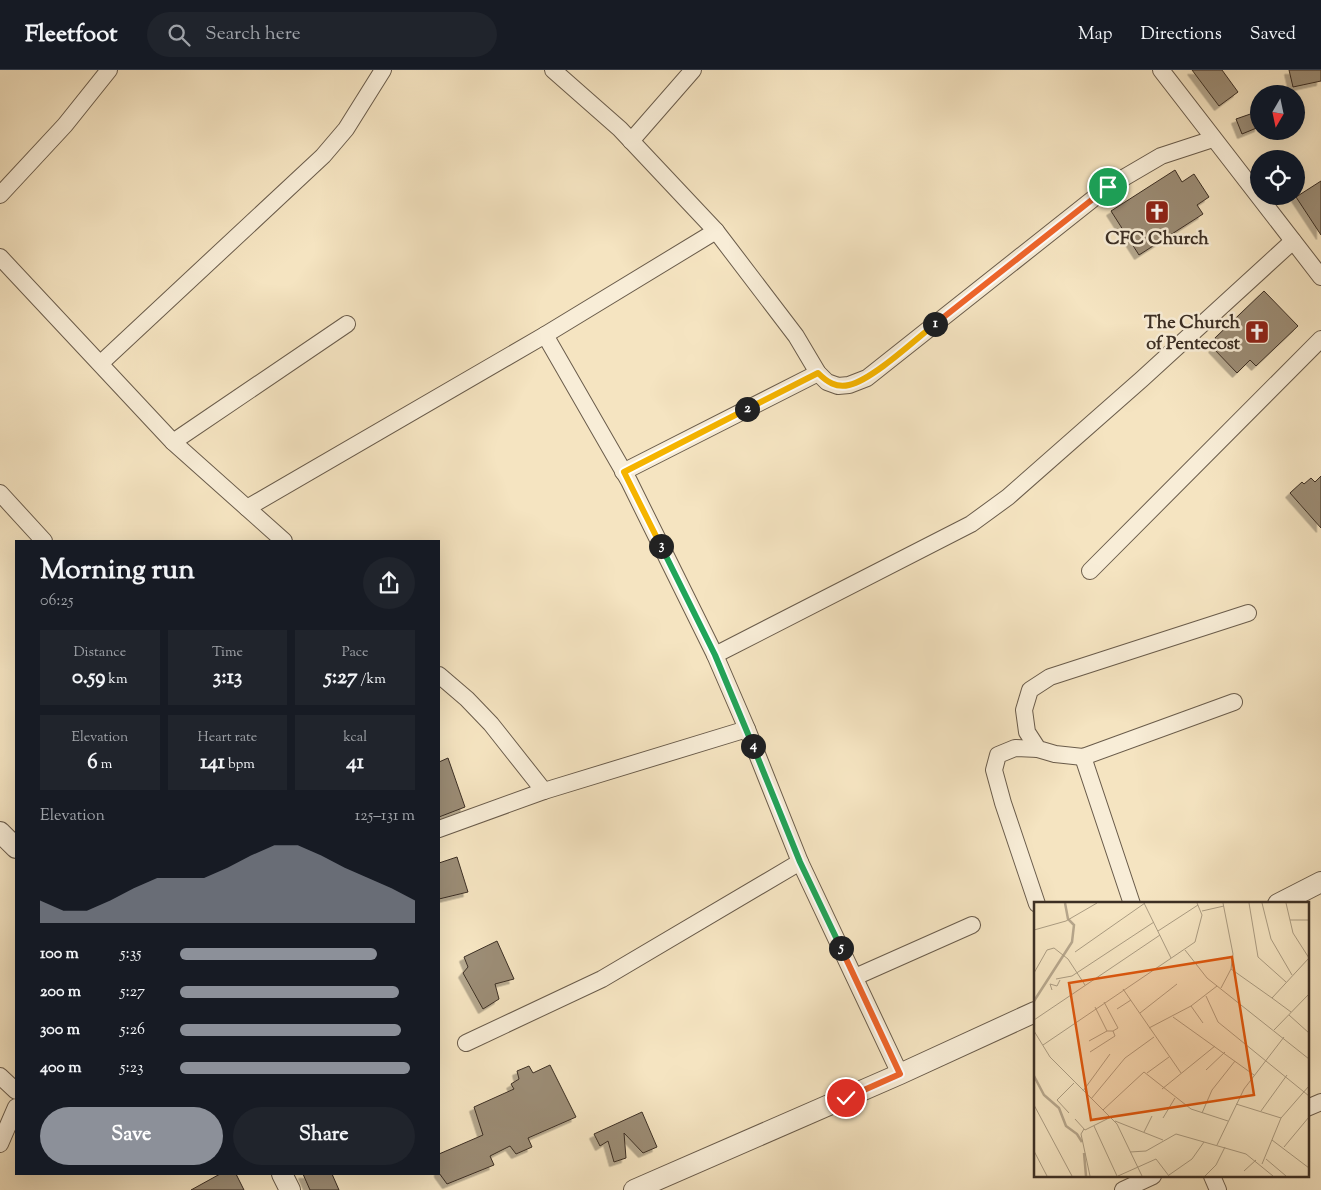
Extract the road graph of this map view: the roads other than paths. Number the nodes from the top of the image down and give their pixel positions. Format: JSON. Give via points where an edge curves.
{"nodes":[{"id":1,"x":109,"y":70,"type":"edge"},
{"id":2,"x":383,"y":70,"type":"edge"},
{"id":3,"x":553,"y":70,"type":"edge"},
{"id":4,"x":693,"y":70,"type":"edge"},
{"id":5,"x":1161,"y":70,"type":"edge"},
{"id":6,"x":1213,"y":138,"type":"junction"},
{"id":7,"x":631,"y":141,"type":"junction"},
{"id":8,"x":0,"y":195,"type":"edge"},
{"id":9,"x":716,"y":231,"type":"junction"},
{"id":10,"x":1293,"y":241,"type":"junction"},
{"id":11,"x":0,"y":257,"type":"edge"},
{"id":12,"x":1321,"y":277,"type":"edge"},
{"id":13,"x":348,"y":324,"type":"dead end"},
{"id":14,"x":545,"y":335,"type":"junction"},
{"id":15,"x":1321,"y":339,"type":"edge"},
{"id":16,"x":101,"y":364,"type":"junction"},
{"id":17,"x":818,"y":373,"type":"junction"},
{"id":18,"x":173,"y":442,"type":"junction"},
{"id":19,"x":624,"y":472,"type":"junction"},
{"id":20,"x":0,"y":493,"type":"edge"},
{"id":21,"x":247,"y":508,"type":"junction"},
{"id":22,"x":43,"y":540,"type":"edge"},
{"id":23,"x":283,"y":540,"type":"edge"},
{"id":24,"x":1090,"y":571,"type":"dead end"},
{"id":25,"x":1248,"y":613,"type":"dead end"},
{"id":26,"x":715,"y":655,"type":"junction"},
{"id":27,"x":440,"y":676,"type":"edge"},
{"id":28,"x":1234,"y":702,"type":"dead end"},
{"id":29,"x":746,"y":729,"type":"junction"},
{"id":30,"x":1038,"y":749,"type":"junction"},
{"id":31,"x":1083,"y":757,"type":"junction"},
{"id":32,"x":544,"y":791,"type":"junction"},
{"id":33,"x":440,"y":829,"type":"edge"},
{"id":34,"x":0,"y":832,"type":"edge"},
{"id":35,"x":15,"y":847,"type":"edge"},
{"id":36,"x":800,"y":862,"type":"junction"},
{"id":37,"x":1321,"y":882,"type":"edge"},
{"id":38,"x":1036,"y":902,"type":"edge"},
{"id":39,"x":1131,"y":902,"type":"edge"},
{"id":40,"x":1282,"y":902,"type":"edge"},
{"id":41,"x":972,"y":925,"type":"dead end"},
{"id":42,"x":855,"y":977,"type":"junction"},
{"id":43,"x":1034,"y":1012,"type":"edge"},
{"id":44,"x":466,"y":1044,"type":"dead end"},
{"id":45,"x":900,"y":1074,"type":"junction"},
{"id":46,"x":0,"y":1076,"type":"edge"},
{"id":47,"x":15,"y":1090,"type":"edge"},
{"id":48,"x":1321,"y":1102,"type":"edge"},
{"id":49,"x":1308,"y":1108,"type":"edge"},
{"id":50,"x":15,"y":1109,"type":"edge"},
{"id":51,"x":0,"y":1144,"type":"edge"},
{"id":52,"x":282,"y":1175,"type":"edge"},
{"id":53,"x":1149,"y":1178,"type":"edge"},
{"id":54,"x":1213,"y":1178,"type":"edge"},
{"id":55,"x":290,"y":1190,"type":"edge"},
{"id":56,"x":634,"y":1190,"type":"edge"},
{"id":57,"x":1123,"y":1190,"type":"edge"},
{"id":58,"x":1218,"y":1190,"type":"edge"}],
"edges":[{"from":1,"to":8,"type":"street","via":[[65,125]]},
{"from":2,"to":16,"type":"street","via":[[346,129],[323,156]]},
{"from":3,"to":7,"type":"street"},
{"from":4,"to":7,"type":"street"},
{"from":5,"to":6,"type":"street"},
{"from":6,"to":10,"type":"street"},
{"from":6,"to":17,"type":"street","via":[[1161,156],[1108,187],[867,378],[849,386],[838,386],[827,382]]},
{"from":7,"to":9,"type":"street"},
{"from":9,"to":14,"type":"street"},
{"from":9,"to":17,"type":"street","via":[[796,336]]},
{"from":10,"to":12,"type":"street"},
{"from":10,"to":26,"type":"street","via":[[1142,380],[1008,497],[970,524],[928,547]]},
{"from":11,"to":16,"type":"street"},
{"from":13,"to":18,"type":"street"},
{"from":14,"to":19,"type":"street"},
{"from":14,"to":21,"type":"street"},
{"from":15,"to":24,"type":"street"},
{"from":16,"to":18,"type":"street"},
{"from":17,"to":19,"type":"street"},
{"from":18,"to":21,"type":"street"},
{"from":19,"to":26,"type":"street"},
{"from":20,"to":22,"type":"street"},
{"from":21,"to":23,"type":"street"},
{"from":25,"to":30,"type":"street","via":[[1050,677],[1030,690],[1024,710],[1027,732]]},
{"from":26,"to":29,"type":"street"},
{"from":27,"to":32,"type":"street","via":[[491,724]]},
{"from":28,"to":31,"type":"street"},
{"from":29,"to":32,"type":"street"},
{"from":29,"to":36,"type":"street"},
{"from":30,"to":31,"type":"street"},
{"from":30,"to":38,"type":"street","via":[[1015,748],[998,755],[994,770]]},
{"from":31,"to":39,"type":"street"},
{"from":32,"to":33,"type":"street"},
{"from":34,"to":35,"type":"street"},
{"from":36,"to":42,"type":"street"},
{"from":36,"to":44,"type":"street","via":[[602,979]]},
{"from":37,"to":40,"type":"street"},
{"from":41,"to":42,"type":"street"},
{"from":42,"to":45,"type":"street"},
{"from":43,"to":45,"type":"street"},
{"from":45,"to":56,"type":"street"},
{"from":46,"to":47,"type":"street"},
{"from":48,"to":49,"type":"street"},
{"from":50,"to":51,"type":"street"},
{"from":52,"to":55,"type":"street"},
{"from":53,"to":57,"type":"street"},
{"from":54,"to":58,"type":"street"}]}
